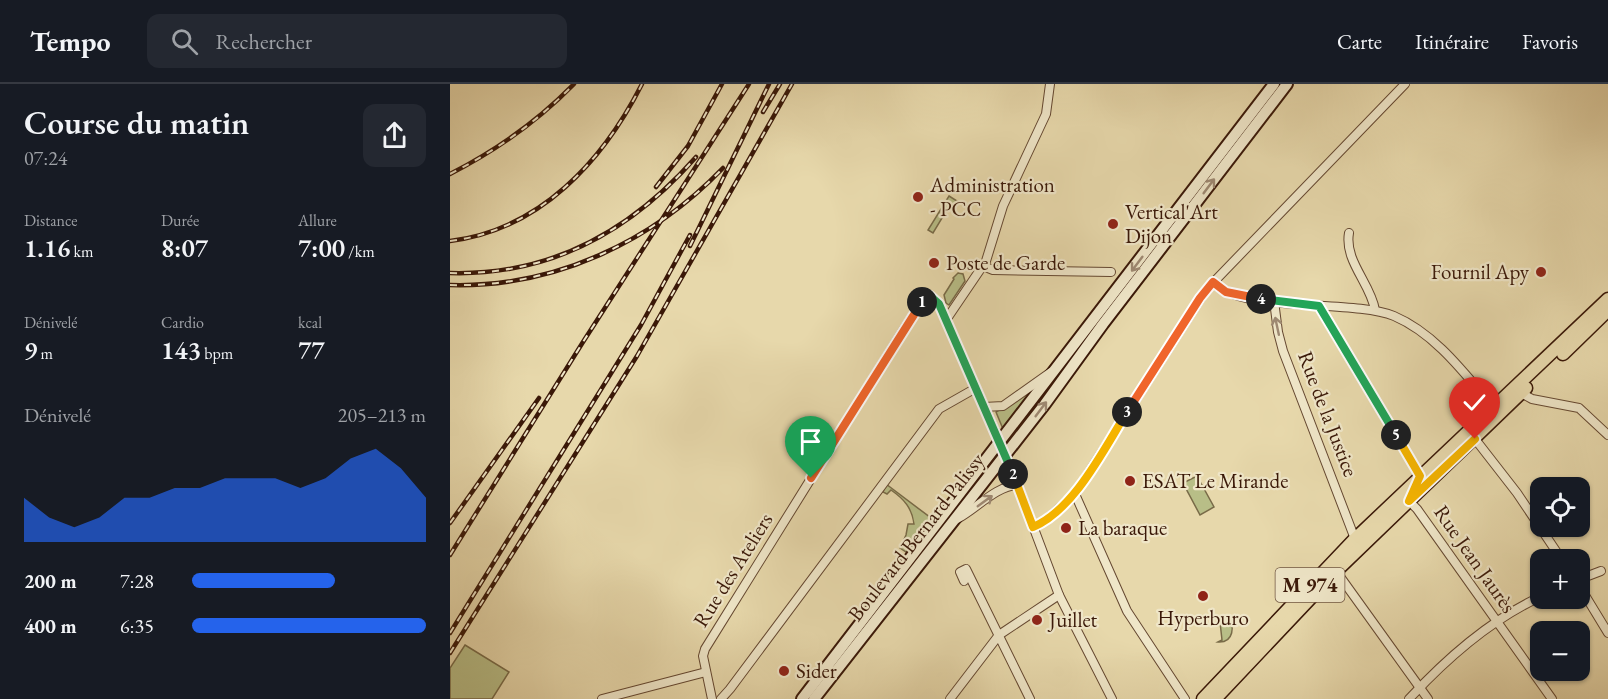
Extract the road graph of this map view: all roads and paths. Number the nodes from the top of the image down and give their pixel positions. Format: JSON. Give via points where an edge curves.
{"nodes":[{"id":1,"x":1050,"y":84,"type":"edge"},
{"id":2,"x":1274,"y":84,"type":"edge"},
{"id":3,"x":1287,"y":84,"type":"edge"},
{"id":4,"x":1404,"y":84,"type":"edge"},
{"id":5,"x":1348,"y":233,"type":"dead end"},
{"id":6,"x":983,"y":266,"type":"junction"},
{"id":7,"x":1111,"y":272,"type":"dead end"},
{"id":8,"x":1213,"y":282,"type":"junction"},
{"id":9,"x":1608,"y":299,"type":"edge"},
{"id":10,"x":1274,"y":301,"type":"junction"},
{"id":11,"x":1319,"y":306,"type":"junction"},
{"id":12,"x":1375,"y":310,"type":"junction"},
{"id":13,"x":1608,"y":310,"type":"edge"},
{"id":14,"x":946,"y":320,"type":"junction"},
{"id":15,"x":1057,"y":368,"type":"junction"},
{"id":16,"x":976,"y":388,"type":"junction"},
{"id":17,"x":1521,"y":393,"type":"junction"},
{"id":18,"x":984,"y":407,"type":"junction"},
{"id":19,"x":1494,"y":408,"type":"junction"},
{"id":20,"x":1608,"y":435,"type":"edge"},
{"id":21,"x":1475,"y":439,"type":"junction"},
{"id":22,"x":999,"y":441,"type":"junction"},
{"id":23,"x":1005,"y":455,"type":"junction"},
{"id":24,"x":1420,"y":476,"type":"junction"},
{"id":25,"x":1017,"y":484,"type":"junction"},
{"id":26,"x":1075,"y":494,"type":"junction"},
{"id":27,"x":1409,"y":501,"type":"junction"},
{"id":28,"x":954,"y":521,"type":"junction"},
{"id":29,"x":1033,"y":527,"type":"junction"},
{"id":30,"x":1355,"y":539,"type":"junction"},
{"id":31,"x":1555,"y":549,"type":"edge"},
{"id":32,"x":1336,"y":571,"type":"junction"},
{"id":33,"x":1601,"y":571,"type":"dead end"},
{"id":34,"x":1590,"y":575,"type":"edge"},
{"id":35,"x":964,"y":581,"type":"dead end"},
{"id":36,"x":1059,"y":595,"type":"junction"},
{"id":37,"x":1530,"y":603,"type":"edge"},
{"id":38,"x":1590,"y":603,"type":"edge"},
{"id":39,"x":1497,"y":622,"type":"junction"},
{"id":40,"x":1608,"y":633,"type":"edge"},
{"id":41,"x":999,"y":635,"type":"junction"},
{"id":42,"x":706,"y":672,"type":"junction"},
{"id":43,"x":1420,"y":688,"type":"junction"},
{"id":44,"x":602,"y":699,"type":"edge"},
{"id":45,"x":712,"y":699,"type":"edge"},
{"id":46,"x":721,"y":699,"type":"edge"},
{"id":47,"x":802,"y":699,"type":"edge"},
{"id":48,"x":814,"y":699,"type":"edge"},
{"id":49,"x":950,"y":699,"type":"edge"},
{"id":50,"x":1030,"y":699,"type":"edge"},
{"id":51,"x":1112,"y":699,"type":"edge"},
{"id":52,"x":1185,"y":699,"type":"edge"},
{"id":53,"x":1203,"y":699,"type":"edge"},
{"id":54,"x":1215,"y":699,"type":"edge"},
{"id":55,"x":1409,"y":699,"type":"edge"},
{"id":56,"x":1428,"y":699,"type":"edge"},
{"id":57,"x":1552,"y":699,"type":"edge"}],
"edges":[{"from":1,"to":6,"type":"street","via":[[1046,114],[1003,206]]},
{"from":2,"to":15,"type":"main road","name":"Boulevard Bernard Palissy","one_way":true},
{"from":23,"to":3,"type":"main road","name":"Boulevard Bernard Palissy","one_way":true},
{"from":4,"to":8,"type":"street"},
{"from":5,"to":12,"type":"street","via":[[1347,243]]},
{"from":6,"to":7,"type":"street","via":[[993,270]]},
{"from":6,"to":14,"type":"street"},
{"from":8,"to":10,"type":"street","via":[[1226,292]]},
{"from":8,"to":26,"type":"street"},
{"from":9,"to":19,"type":"main road","number":"M 974"},
{"from":10,"to":11,"type":"street"},
{"from":30,"to":10,"type":"street","name":"Rue de la Justice","one_way":true,"via":[[1283,351]]},
{"from":11,"to":12,"type":"street"},
{"from":11,"to":24,"type":"street"},
{"from":12,"to":19,"type":"street","via":[[1409,324],[1435,342]]},
{"from":13,"to":17,"type":"main road","number":"M 974"},
{"from":14,"to":16,"type":"street"},
{"from":14,"to":42,"type":"street","name":"Rue des Ateliers","via":[[939,304],[932,297],[925,298],[703,656]]},
{"from":15,"to":18,"type":"street","name":"Boulevard Bernard Palissy","via":[[1003,406]]},
{"from":15,"to":22,"type":"main road","name":"Boulevard Bernard Palissy"},
{"from":16,"to":18,"type":"street"},
{"from":16,"to":46,"type":"street","via":[[939,409]]},
{"from":17,"to":20,"type":"street","via":[[1532,399],[1579,408]]},
{"from":17,"to":21,"type":"main road","number":"M 974"},
{"from":18,"to":22,"type":"street"},
{"from":19,"to":24,"type":"main road","number":"M 974"},
{"from":21,"to":27,"type":"main road","number":"M 974"},
{"from":21,"to":31,"type":"street"},
{"from":22,"to":23,"type":"street"},
{"from":22,"to":47,"type":"main road","name":"Boulevard Bernard Palissy"},
{"from":23,"to":25,"type":"street"},
{"from":23,"to":28,"type":"main road","name":"Boulevard Bernard Palissy"},
{"from":24,"to":27,"type":"main road"},
{"from":24,"to":30,"type":"main road","number":"M 974"},
{"from":28,"to":25,"type":"street","one_way":true,"via":[[1005,486]]},
{"from":25,"to":29,"type":"street"},
{"from":26,"to":29,"type":"street"},
{"from":26,"to":52,"type":"street","via":[[1127,611]]},
{"from":27,"to":32,"type":"main road","number":"M 974"},
{"from":27,"to":39,"type":"street","name":"Rue Jean Jaurès"},
{"from":28,"to":48,"type":"main road","name":"Boulevard Bernard Palissy"},
{"from":29,"to":36,"type":"street"},
{"from":30,"to":53,"type":"main road","number":"M 974"},
{"from":32,"to":43,"type":"street"},
{"from":32,"to":54,"type":"main road","number":"M 974"},
{"from":33,"to":34,"type":"street"},
{"from":35,"to":41,"type":"street","via":[[960,572],[966,569]]},
{"from":36,"to":41,"type":"street"},
{"from":36,"to":51,"type":"street"},
{"from":37,"to":39,"type":"street"},
{"from":38,"to":40,"type":"street"},
{"from":39,"to":43,"type":"street","via":[[1455,653]]},
{"from":39,"to":57,"type":"street","name":"Rue Jean Jaurès"},
{"from":41,"to":49,"type":"street"},
{"from":41,"to":50,"type":"street"},
{"from":42,"to":44,"type":"street"},
{"from":42,"to":45,"type":"street","name":"Rue des Ateliers"},
{"from":43,"to":55,"type":"street"},
{"from":43,"to":56,"type":"street"}]}
